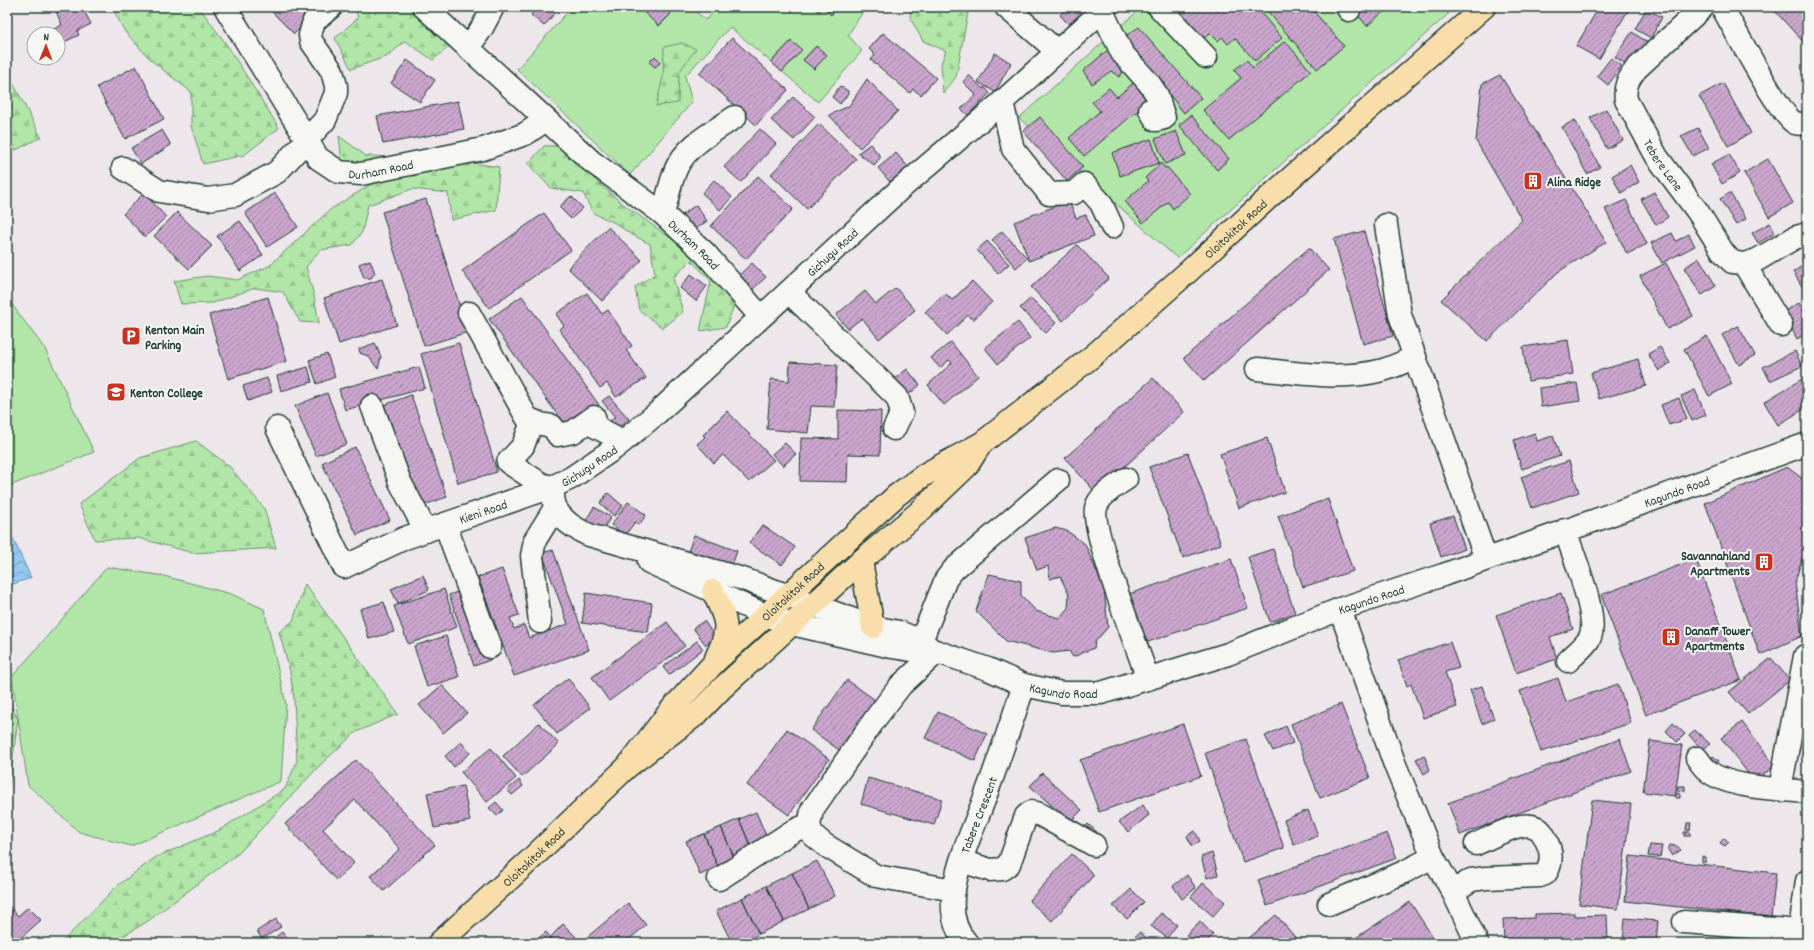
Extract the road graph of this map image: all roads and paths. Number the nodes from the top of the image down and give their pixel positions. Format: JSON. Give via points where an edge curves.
{"nodes":[{"id":1,"x":225,"y":7,"type":"edge"},
{"id":2,"x":331,"y":7,"type":"edge"},
{"id":3,"x":424,"y":7,"type":"edge"},
{"id":4,"x":493,"y":7,"type":"edge"},
{"id":5,"x":1006,"y":7,"type":"edge"},
{"id":6,"x":1159,"y":7,"type":"edge"},
{"id":7,"x":1484,"y":7,"type":"edge"},
{"id":8,"x":1703,"y":7,"type":"edge"},
{"id":9,"x":1722,"y":7,"type":"edge"},
{"id":10,"x":1104,"y":9,"type":"edge"},
{"id":11,"x":468,"y":48,"type":"junction"},
{"id":12,"x":1057,"y":51,"type":"junction"},
{"id":13,"x":1206,"y":57,"type":"dead end"},
{"id":14,"x":1002,"y":102,"type":"junction"},
{"id":15,"x":1150,"y":110,"type":"dead end"},
{"id":16,"x":735,"y":117,"type":"dead end"},
{"id":17,"x":546,"y":120,"type":"junction"},
{"id":18,"x":1807,"y":123,"type":"edge"},
{"id":19,"x":307,"y":140,"type":"junction"},
{"id":20,"x":123,"y":168,"type":"dead end"},
{"id":21,"x":663,"y":214,"type":"junction"},
{"id":22,"x":1386,"y":225,"type":"dead end"},
{"id":23,"x":1112,"y":227,"type":"dead end"},
{"id":24,"x":1807,"y":234,"type":"edge"},
{"id":25,"x":1744,"y":264,"type":"junction"},
{"id":26,"x":789,"y":292,"type":"junction"},
{"id":27,"x":469,"y":313,"type":"dead end"},
{"id":28,"x":760,"y":316,"type":"junction"},
{"id":29,"x":1781,"y":325,"type":"dead end"},
{"id":30,"x":1415,"y":358,"type":"junction"},
{"id":31,"x":1257,"y":369,"type":"dead end"},
{"id":32,"x":372,"y":406,"type":"dead end"},
{"id":33,"x":532,"y":422,"type":"junction"},
{"id":34,"x":277,"y":428,"type":"dead end"},
{"id":35,"x":894,"y":428,"type":"dead end"},
{"id":36,"x":623,"y":441,"type":"junction"},
{"id":37,"x":982,"y":443,"type":"junction"},
{"id":38,"x":1807,"y":444,"type":"edge"},
{"id":39,"x":1126,"y":479,"type":"dead end"},
{"id":40,"x":1058,"y":480,"type":"dead end"},
{"id":41,"x":554,"y":497,"type":"junction"},
{"id":42,"x":436,"y":527,"type":"junction"},
{"id":43,"x":1565,"y":530,"type":"junction"},
{"id":44,"x":620,"y":545,"type":"junction"},
{"id":45,"x":1486,"y":559,"type":"junction"},
{"id":46,"x":861,"y":561,"type":"junction"},
{"id":47,"x":713,"y":591,"type":"junction"},
{"id":48,"x":788,"y":595,"type":"junction"},
{"id":49,"x":814,"y":605,"type":"junction"},
{"id":50,"x":1340,"y":609,"type":"junction"},
{"id":51,"x":764,"y":615,"type":"junction"},
{"id":52,"x":540,"y":622,"type":"dead end"},
{"id":53,"x":792,"y":624,"type":"junction"},
{"id":54,"x":873,"y":627,"type":"junction"},
{"id":55,"x":490,"y":647,"type":"dead end"},
{"id":56,"x":930,"y":648,"type":"junction"},
{"id":57,"x":1805,"y":656,"type":"dead end"},
{"id":58,"x":1568,"y":661,"type":"dead end"},
{"id":59,"x":714,"y":663,"type":"junction"},
{"id":60,"x":1148,"y":679,"type":"junction"},
{"id":61,"x":1024,"y":685,"type":"junction"},
{"id":62,"x":1697,"y":758,"type":"dead end"},
{"id":63,"x":627,"y":767,"type":"junction"},
{"id":64,"x":1780,"y":789,"type":"junction"},
{"id":65,"x":1807,"y":792,"type":"edge"},
{"id":66,"x":809,"y":826,"type":"junction"},
{"id":67,"x":1476,"y":844,"type":"dead end"},
{"id":68,"x":1094,"y":845,"type":"dead end"},
{"id":69,"x":1433,"y":857,"type":"junction"},
{"id":70,"x":961,"y":861,"type":"junction"},
{"id":71,"x":719,"y":879,"type":"dead end"},
{"id":72,"x":1807,"y":881,"type":"edge"},
{"id":73,"x":954,"y":890,"type":"junction"},
{"id":74,"x":1453,"y":892,"type":"junction"},
{"id":75,"x":1329,"y":904,"type":"dead end"},
{"id":76,"x":1684,"y":922,"type":"dead end"},
{"id":77,"x":1802,"y":927,"type":"edge"},
{"id":78,"x":439,"y":943,"type":"edge"},
{"id":79,"x":967,"y":943,"type":"edge"},
{"id":80,"x":1476,"y":943,"type":"edge"}],
"edges":[{"from":1,"to":19,"type":"street","name":"Durham Road"},
{"from":2,"to":19,"type":"street","via":[[314,21],[310,35],[311,41],[332,71],[336,93],[325,120]]},
{"from":3,"to":11,"type":"street","name":"Durham Road"},
{"from":4,"to":11,"type":"street"},
{"from":5,"to":12,"type":"street"},
{"from":6,"to":13,"type":"street"},
{"from":7,"to":37,"type":"main road","name":"Oloitokitok Road","via":[[1094,355]]},
{"from":8,"to":25,"type":"street","name":"Tebere Lane","via":[[1636,69],[1628,79],[1626,100],[1657,157],[1698,212],[1723,252],[1732,262]]},
{"from":9,"to":18,"type":"street","via":[[1788,118],[1795,123]]},
{"from":10,"to":12,"type":"street","name":"Gichugu Road"},
{"from":10,"to":15,"type":"street","via":[[1122,53],[1157,95],[1164,118],[1156,120]]},
{"from":11,"to":17,"type":"street","name":"Durham Road"},
{"from":12,"to":14,"type":"street","name":"Gichugu Road"},
{"from":14,"to":23,"type":"street","via":[[1013,149],[1049,194],[1074,193],[1084,184],[1101,203]]},
{"from":14,"to":26,"type":"street","name":"Gichugu Road","via":[[898,190]]},
{"from":16,"to":21,"type":"street","via":[[694,145],[683,158],[676,169]]},
{"from":17,"to":19,"type":"street","name":"Durham Road","via":[[525,134],[483,149],[361,174],[339,172],[318,158]]},
{"from":17,"to":21,"type":"street","name":"Durham Road","via":[[591,161]]},
{"from":19,"to":20,"type":"street","via":[[277,172],[235,195],[208,199],[159,191]]},
{"from":21,"to":28,"type":"street","name":"Durham Road","via":[[706,253]]},
{"from":22,"to":30,"type":"street","via":[[1400,315]]},
{"from":24,"to":25,"type":"street"},
{"from":25,"to":29,"type":"street"},
{"from":26,"to":28,"type":"street","name":"Gichugu Road"},
{"from":26,"to":35,"type":"street","via":[[897,398],[902,412]]},
{"from":27,"to":33,"type":"street","via":[[524,414]]},
{"from":28,"to":36,"type":"street","name":"Gichugu Road","via":[[656,414]]},
{"from":30,"to":31,"type":"street","via":[[1383,370],[1348,375]]},
{"from":30,"to":45,"type":"street"},
{"from":32,"to":42,"type":"street","via":[[400,482]]},
{"from":33,"to":36,"type":"street","via":[[552,426],[558,435],[573,432],[594,417],[596,427]]},
{"from":33,"to":41,"type":"street","via":[[523,446],[508,462],[541,484]]},
{"from":34,"to":42,"type":"street","via":[[344,567],[405,538]]},
{"from":36,"to":41,"type":"street","name":"Gichugu Road","via":[[571,478]]},
{"from":37,"to":46,"type":"main road","name":"Oloitokitok Road","via":[[957,476]]},
{"from":37,"to":48,"type":"main road","name":"Oloitokitok Road","via":[[924,475],[897,495]]},
{"from":38,"to":43,"type":"street","name":"Kagundo Road"},
{"from":39,"to":60,"type":"street","via":[[1105,494],[1096,507],[1095,518],[1102,546]]},
{"from":40,"to":56,"type":"street","via":[[954,569],[946,579]]},
{"from":41,"to":42,"type":"street","name":"Kieni Road"},
{"from":41,"to":44,"type":"street","via":[[567,522],[577,530]]},
{"from":41,"to":52,"type":"street","via":[[535,540],[532,556]]},
{"from":42,"to":55,"type":"street","name":"Kieni Road"},
{"from":43,"to":45,"type":"street","name":"Kagundo Road"},
{"from":43,"to":58,"type":"street","via":[[1593,622],[1590,639]]},
{"from":44,"to":47,"type":"street","via":[[658,568]]},
{"from":44,"to":48,"type":"street","via":[[743,579]]},
{"from":45,"to":50,"type":"street","name":"Kagundo Road"},
{"from":46,"to":49,"type":"main road","name":"Oloitokitok Road"},
{"from":46,"to":54,"type":"main road"},
{"from":47,"to":51,"type":"street"},
{"from":47,"to":59,"type":"main road","via":[[726,625],[724,642]]},
{"from":48,"to":49,"type":"street"},
{"from":48,"to":51,"type":"main road","name":"Oloitokitok Road"},
{"from":49,"to":53,"type":"main road","name":"Oloitokitok Road"},
{"from":49,"to":54,"type":"street","name":"Kagundo Road"},
{"from":50,"to":60,"type":"street","name":"Kagundo Road","via":[[1228,654]]},
{"from":50,"to":69,"type":"street","via":[[1395,765]]},
{"from":51,"to":53,"type":"street"},
{"from":51,"to":59,"type":"main road","name":"Oloitokitok Road"},
{"from":53,"to":56,"type":"street","name":"Kagundo Road","via":[[918,652]]},
{"from":53,"to":63,"type":"main road","name":"Oloitokitok Road","via":[[697,714]]},
{"from":54,"to":56,"type":"street","name":"Kagundo Road","via":[[899,632]]},
{"from":56,"to":61,"type":"street","name":"Kagundo Road"},
{"from":56,"to":66,"type":"street","via":[[875,719],[812,810]]},
{"from":57,"to":64,"type":"street"},
{"from":59,"to":63,"type":"main road","name":"Oloitokitok Road","via":[[670,711]]},
{"from":60,"to":61,"type":"street","name":"Kagundo Road","via":[[1101,693],[1062,693]]},
{"from":61,"to":70,"type":"street","name":"Tabere Crescent"},
{"from":62,"to":64,"type":"street","via":[[1707,770],[1721,779],[1738,784]]},
{"from":63,"to":78,"type":"main road","name":"Oloitokitok Road"},
{"from":64,"to":65,"type":"street"},
{"from":66,"to":71,"type":"street","via":[[790,833]]},
{"from":66,"to":73,"type":"street","via":[[813,835],[825,845],[876,876]]},
{"from":67,"to":74,"type":"street","via":[[1512,828],[1536,827],[1542,833],[1550,851],[1550,865],[1545,874],[1540,876],[1471,880]]},
{"from":68,"to":70,"type":"street","via":[[1038,813],[1031,812],[1026,816],[1009,864],[1002,870],[990,870]]},
{"from":69,"to":74,"type":"street"},
{"from":69,"to":75,"type":"street"},
{"from":70,"to":73,"type":"street","name":"Tabere Crescent"},
{"from":72,"to":77,"type":"street"},
{"from":73,"to":79,"type":"street","name":"Tabere Crescent","via":[[955,923],[960,936]]},
{"from":74,"to":80,"type":"street"},
{"from":76,"to":77,"type":"street"}]}
